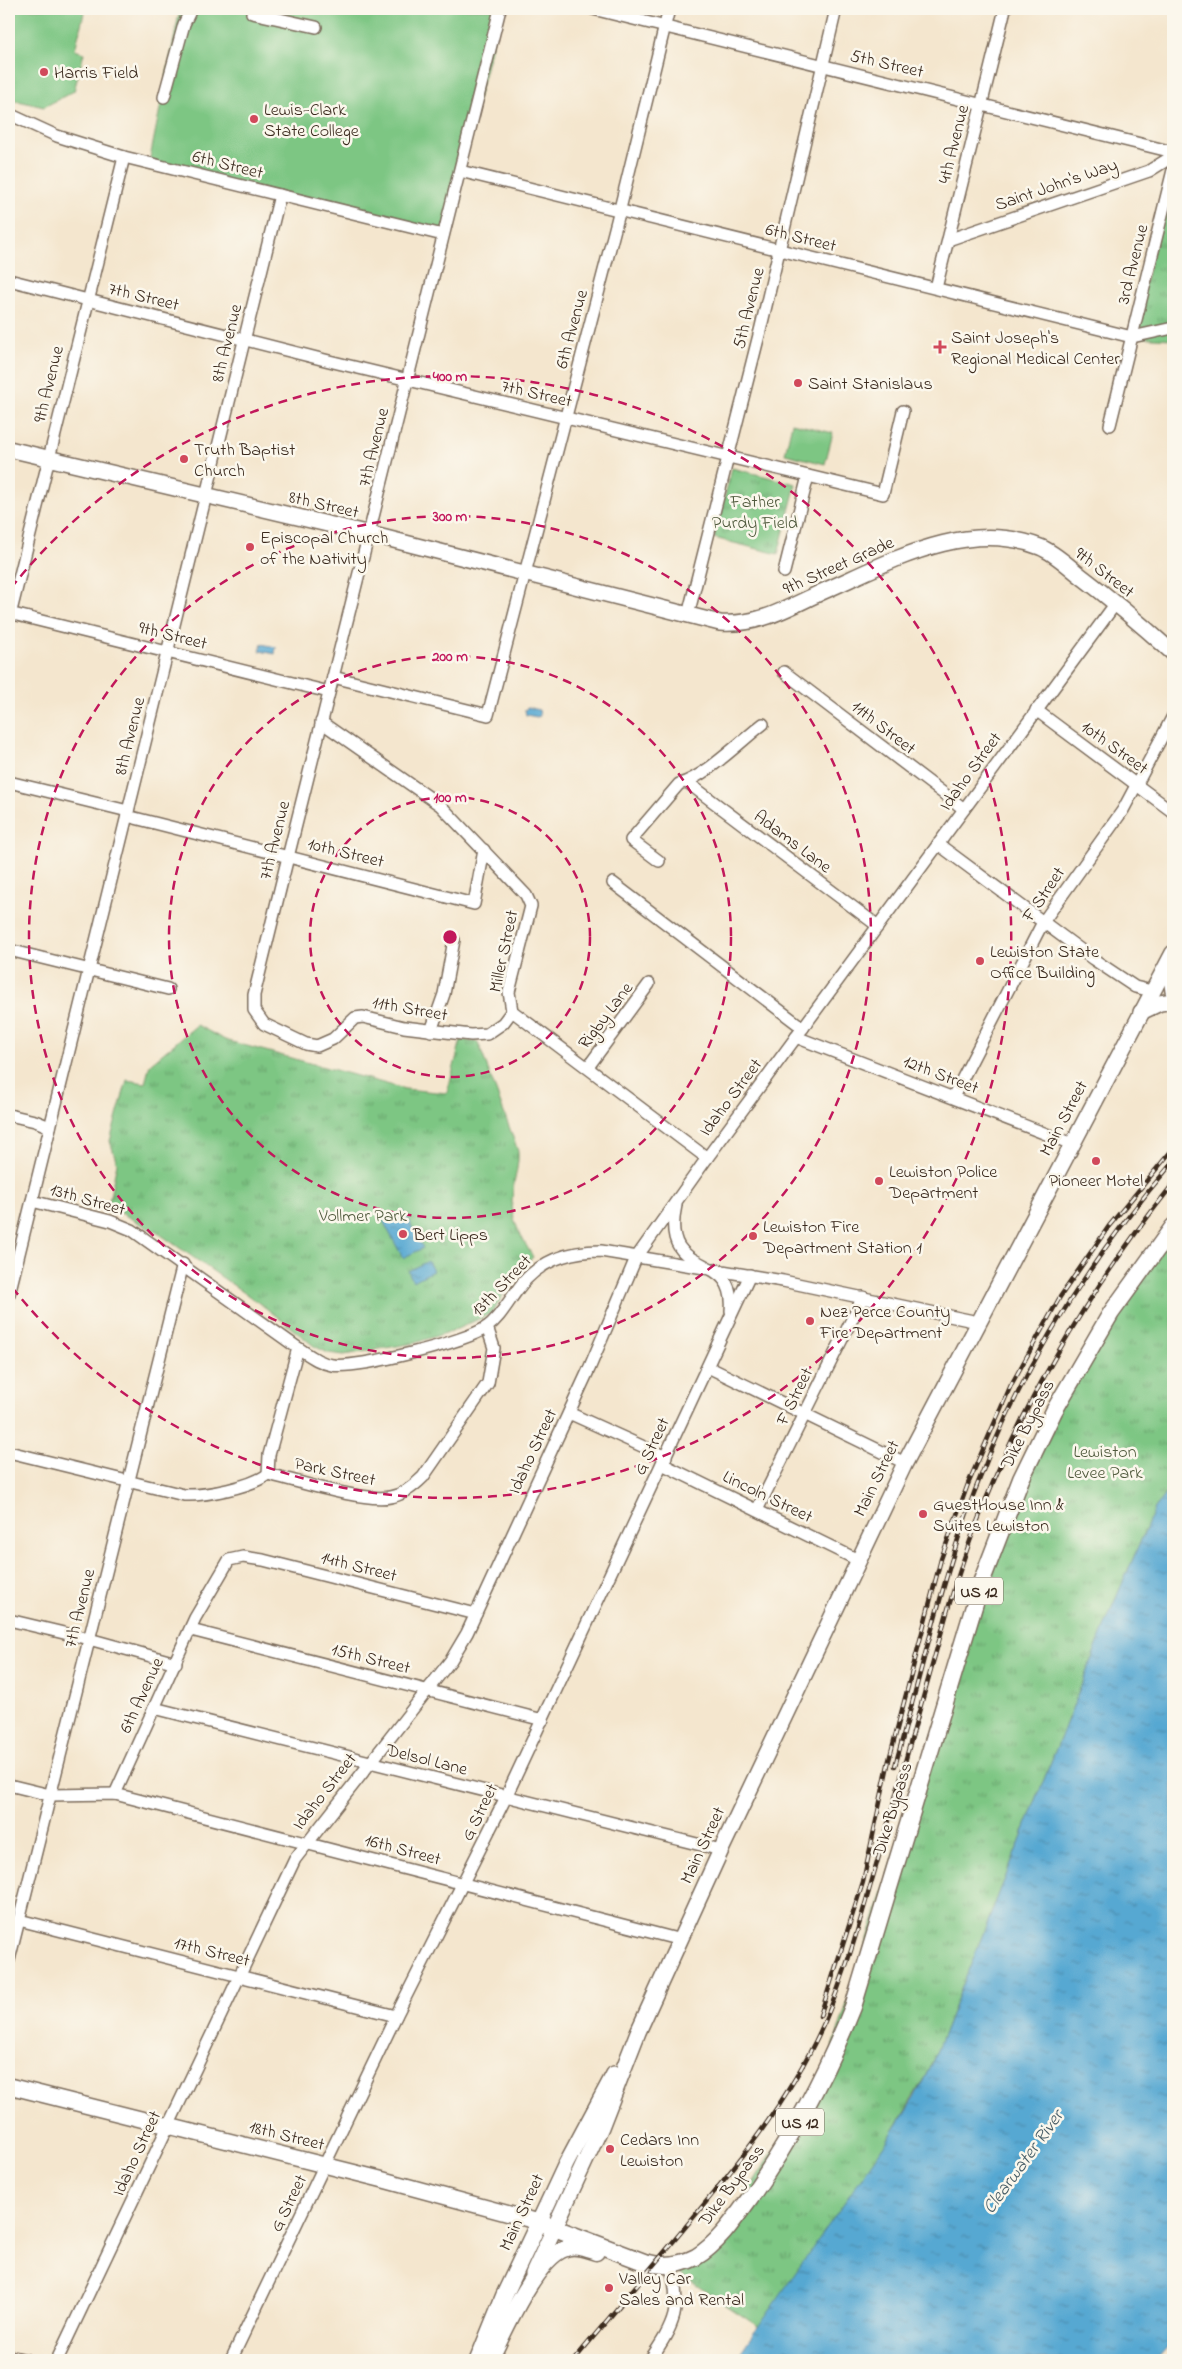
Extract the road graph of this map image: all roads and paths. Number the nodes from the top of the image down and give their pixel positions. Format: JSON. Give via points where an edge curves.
{"nodes":[{"id":1,"x":191,"y":9,"type":"edge"},
{"id":2,"x":500,"y":9,"type":"edge"},
{"id":3,"x":593,"y":9,"type":"edge"},
{"id":4,"x":669,"y":9,"type":"edge"},
{"id":5,"x":836,"y":9,"type":"edge"},
{"id":6,"x":1005,"y":9,"type":"edge"},
{"id":7,"x":258,"y":11,"type":"edge"},
{"id":8,"x":664,"y":26,"type":"junction"},
{"id":9,"x":316,"y":27,"type":"dead end"},
{"id":10,"x":822,"y":66,"type":"junction"},
{"id":11,"x":164,"y":97,"type":"dead end"},
{"id":12,"x":981,"y":104,"type":"junction"},
{"id":13,"x":9,"y":114,"type":"edge"},
{"id":14,"x":1173,"y":152,"type":"edge"},
{"id":15,"x":1173,"y":156,"type":"edge"},
{"id":16,"x":124,"y":157,"type":"junction"},
{"id":17,"x":460,"y":170,"type":"junction"},
{"id":18,"x":1173,"y":170,"type":"edge"},
{"id":19,"x":280,"y":195,"type":"junction"},
{"id":20,"x":620,"y":210,"type":"junction"},
{"id":21,"x":443,"y":234,"type":"junction"},
{"id":22,"x":948,"y":240,"type":"junction"},
{"id":23,"x":780,"y":249,"type":"junction"},
{"id":24,"x":9,"y":280,"type":"edge"},
{"id":25,"x":936,"y":288,"type":"junction"},
{"id":26,"x":87,"y":299,"type":"junction"},
{"id":27,"x":1173,"y":328,"type":"edge"},
{"id":28,"x":1132,"y":337,"type":"junction"},
{"id":29,"x":244,"y":340,"type":"junction"},
{"id":30,"x":408,"y":380,"type":"junction"},
{"id":31,"x":903,"y":411,"type":"dead end"},
{"id":32,"x":566,"y":417,"type":"junction"},
{"id":33,"x":1110,"y":425,"type":"dead end"},
{"id":34,"x":9,"y":449,"type":"edge"},
{"id":35,"x":728,"y":457,"type":"junction"},
{"id":36,"x":48,"y":459,"type":"junction"},
{"id":37,"x":808,"y":476,"type":"junction"},
{"id":38,"x":206,"y":496,"type":"junction"},
{"id":39,"x":370,"y":534,"type":"junction"},
{"id":40,"x":1005,"y":538,"type":"joint"},
{"id":41,"x":526,"y":572,"type":"junction"},
{"id":42,"x":784,"y":572,"type":"dead end"},
{"id":43,"x":1116,"y":603,"type":"junction"},
{"id":44,"x":688,"y":614,"type":"junction"},
{"id":45,"x":9,"y":615,"type":"edge"},
{"id":46,"x":168,"y":653,"type":"junction"},
{"id":47,"x":1173,"y":653,"type":"edge"},
{"id":48,"x":784,"y":672,"type":"dead end"},
{"id":49,"x":333,"y":677,"type":"junction"},
{"id":50,"x":329,"y":692,"type":"junction"},
{"id":51,"x":1036,"y":710,"type":"junction"},
{"id":52,"x":1173,"y":716,"type":"edge"},
{"id":53,"x":321,"y":722,"type":"junction"},
{"id":54,"x":763,"y":724,"type":"dead end"},
{"id":55,"x":9,"y":782,"type":"edge"},
{"id":56,"x":687,"y":782,"type":"junction"},
{"id":57,"x":1137,"y":785,"type":"junction"},
{"id":58,"x":964,"y":809,"type":"junction"},
{"id":59,"x":1173,"y":812,"type":"edge"},
{"id":60,"x":127,"y":813,"type":"junction"},
{"id":61,"x":938,"y":844,"type":"junction"},
{"id":62,"x":484,"y":850,"type":"junction"},
{"id":63,"x":288,"y":856,"type":"junction"},
{"id":64,"x":659,"y":861,"type":"dead end"},
{"id":65,"x":613,"y":883,"type":"dead end"},
{"id":66,"x":1043,"y":922,"type":"junction"},
{"id":67,"x":878,"y":926,"type":"junction"},
{"id":68,"x":454,"y":940,"type":"dead end"},
{"id":69,"x":9,"y":950,"type":"edge"},
{"id":70,"x":1173,"y":953,"type":"edge"},
{"id":71,"x":1173,"y":967,"type":"edge"},
{"id":72,"x":89,"y":970,"type":"junction"},
{"id":73,"x":650,"y":984,"type":"dead end"},
{"id":74,"x":168,"y":989,"type":"dead end"},
{"id":75,"x":1152,"y":991,"type":"junction"},
{"id":76,"x":1173,"y":991,"type":"edge"},
{"id":77,"x":1173,"y":1001,"type":"edge"},
{"id":78,"x":254,"y":1010,"type":"joint"},
{"id":79,"x":512,"y":1011,"type":"junction"},
{"id":80,"x":1141,"y":1012,"type":"junction"},
{"id":81,"x":431,"y":1031,"type":"junction"},
{"id":82,"x":799,"y":1033,"type":"junction"},
{"id":83,"x":588,"y":1067,"type":"junction"},
{"id":84,"x":953,"y":1097,"type":"junction"},
{"id":85,"x":9,"y":1115,"type":"edge"},
{"id":86,"x":50,"y":1127,"type":"junction"},
{"id":87,"x":1072,"y":1144,"type":"junction"},
{"id":88,"x":707,"y":1158,"type":"junction"},
{"id":89,"x":677,"y":1200,"type":"junction"},
{"id":90,"x":32,"y":1201,"type":"junction"},
{"id":91,"x":1173,"y":1228,"type":"edge"},
{"id":92,"x":636,"y":1258,"type":"junction"},
{"id":93,"x":182,"y":1264,"type":"junction"},
{"id":94,"x":715,"y":1270,"type":"junction"},
{"id":95,"x":750,"y":1275,"type":"junction"},
{"id":96,"x":9,"y":1288,"type":"edge"},
{"id":97,"x":863,"y":1297,"type":"junction"},
{"id":98,"x":730,"y":1319,"type":"junction"},
{"id":99,"x":978,"y":1322,"type":"junction"},
{"id":100,"x":487,"y":1327,"type":"junction"},
{"id":101,"x":298,"y":1348,"type":"junction"},
{"id":102,"x":708,"y":1366,"type":"junction"},
{"id":103,"x":569,"y":1413,"type":"junction"},
{"id":104,"x":805,"y":1414,"type":"junction"},
{"id":105,"x":9,"y":1452,"type":"edge"},
{"id":106,"x":664,"y":1460,"type":"junction"},
{"id":107,"x":905,"y":1463,"type":"junction"},
{"id":108,"x":268,"y":1474,"type":"junction"},
{"id":109,"x":128,"y":1482,"type":"junction"},
{"id":110,"x":757,"y":1510,"type":"junction"},
{"id":111,"x":234,"y":1557,"type":"joint"},
{"id":112,"x":858,"y":1560,"type":"junction"},
{"id":113,"x":476,"y":1614,"type":"junction"},
{"id":114,"x":9,"y":1620,"type":"edge"},
{"id":115,"x":191,"y":1630,"type":"junction"},
{"id":116,"x":89,"y":1639,"type":"junction"},
{"id":117,"x":176,"y":1663,"type":"junction"},
{"id":118,"x":427,"y":1690,"type":"junction"},
{"id":119,"x":154,"y":1708,"type":"junction"},
{"id":120,"x":543,"y":1720,"type":"junction"},
{"id":121,"x":369,"y":1762,"type":"junction"},
{"id":122,"x":9,"y":1786,"type":"edge"},
{"id":123,"x":115,"y":1794,"type":"junction"},
{"id":124,"x":50,"y":1795,"type":"junction"},
{"id":125,"x":506,"y":1798,"type":"junction"},
{"id":126,"x":307,"y":1841,"type":"junction"},
{"id":127,"x":721,"y":1850,"type":"junction"},
{"id":128,"x":464,"y":1883,"type":"junction"},
{"id":129,"x":19,"y":1920,"type":"junction"},
{"id":130,"x":681,"y":1940,"type":"junction"},
{"id":131,"x":9,"y":1960,"type":"edge"},
{"id":132,"x":239,"y":1976,"type":"junction"},
{"id":133,"x":396,"y":2016,"type":"junction"},
{"id":134,"x":9,"y":2086,"type":"edge"},
{"id":135,"x":168,"y":2125,"type":"junction"},
{"id":136,"x":326,"y":2165,"type":"junction"},
{"id":137,"x":547,"y":2224,"type":"junction"},
{"id":138,"x":644,"y":2262,"type":"junction"},
{"id":139,"x":670,"y":2265,"type":"junction"},
{"id":140,"x":524,"y":2292,"type":"junction"},
{"id":141,"x":9,"y":2356,"type":"edge"},
{"id":142,"x":26,"y":2360,"type":"edge"},
{"id":143,"x":57,"y":2360,"type":"edge"},
{"id":144,"x":231,"y":2360,"type":"edge"},
{"id":145,"x":478,"y":2360,"type":"edge"},
{"id":146,"x":490,"y":2360,"type":"edge"},
{"id":147,"x":650,"y":2360,"type":"edge"}],
"edges":[{"from":1,"to":11,"type":"street","via":[[178,41]]},
{"from":2,"to":17,"type":"street","name":"7th Avenue"},
{"from":3,"to":8,"type":"street","name":"5th Street"},
{"from":4,"to":8,"type":"street","name":"6th Avenue"},
{"from":5,"to":10,"type":"street","name":"5th Avenue"},
{"from":6,"to":12,"type":"street","name":"4th Avenue"},
{"from":7,"to":9,"type":"street"},
{"from":8,"to":10,"type":"street","name":"5th Street"},
{"from":8,"to":20,"type":"street","name":"6th Avenue"},
{"from":10,"to":12,"type":"street","name":"5th Street"},
{"from":10,"to":23,"type":"street","name":"5th Avenue"},
{"from":12,"to":14,"type":"street","name":"5th Street"},
{"from":12,"to":22,"type":"street","name":"4th Avenue"},
{"from":13,"to":16,"type":"street","name":"6th Street","via":[[57,136]]},
{"from":15,"to":22,"type":"street","name":"Saint John's Way","via":[[1149,171]]},
{"from":16,"to":19,"type":"street","name":"6th Street"},
{"from":16,"to":26,"type":"street","name":"9th Avenue"},
{"from":17,"to":20,"type":"street","name":"6th Street"},
{"from":17,"to":21,"type":"street","name":"7th Avenue"},
{"from":18,"to":28,"type":"street","name":"3rd Avenue"},
{"from":19,"to":21,"type":"street","name":"6th Street"},
{"from":19,"to":29,"type":"street","name":"8th Avenue"},
{"from":20,"to":23,"type":"street","name":"6th Street"},
{"from":20,"to":32,"type":"street","name":"6th Avenue"},
{"from":21,"to":30,"type":"street","name":"7th Avenue"},
{"from":22,"to":25,"type":"street","name":"4th Avenue"},
{"from":23,"to":25,"type":"street","name":"6th Street"},
{"from":23,"to":35,"type":"street","name":"5th Avenue"},
{"from":24,"to":26,"type":"street","name":"7th Street"},
{"from":25,"to":28,"type":"street","name":"6th Street"},
{"from":26,"to":29,"type":"street","name":"7th Street"},
{"from":26,"to":36,"type":"street","name":"9th Avenue"},
{"from":27,"to":28,"type":"street"},
{"from":28,"to":33,"type":"street","name":"3rd Avenue"},
{"from":29,"to":30,"type":"street","name":"7th Street"},
{"from":29,"to":38,"type":"street","name":"8th Avenue"},
{"from":30,"to":32,"type":"street","name":"7th Street"},
{"from":30,"to":39,"type":"street","name":"7th Avenue"},
{"from":31,"to":37,"type":"street","name":"7th Street","via":[[883,494]]},
{"from":32,"to":35,"type":"street","name":"7th Street"},
{"from":32,"to":41,"type":"street","name":"6th Avenue"},
{"from":34,"to":36,"type":"main road","name":"8th Street"},
{"from":35,"to":37,"type":"street","name":"7th Street"},
{"from":35,"to":44,"type":"street","name":"5th Avenue"},
{"from":36,"to":38,"type":"main road","name":"8th Street"},
{"from":36,"to":45,"type":"street","name":"9th Avenue"},
{"from":37,"to":42,"type":"street"},
{"from":38,"to":39,"type":"main road","name":"8th Street"},
{"from":38,"to":46,"type":"street","name":"8th Avenue"},
{"from":39,"to":41,"type":"main road","name":"8th Street"},
{"from":39,"to":49,"type":"street","name":"7th Avenue"},
{"from":40,"to":43,"type":"main road","name":"9th Street","via":[[1041,547]]},
{"from":40,"to":44,"type":"main road","name":"9th Street Grade","via":[[972,537],[903,556],[750,623],[720,623]]},
{"from":41,"to":44,"type":"main road","name":"8th Street"},
{"from":41,"to":49,"type":"street","name":"6th Avenue","via":[[488,715]]},
{"from":43,"to":47,"type":"main road","name":"9th Street"},
{"from":43,"to":51,"type":"street","name":"Idaho Street"},
{"from":45,"to":46,"type":"street","name":"9th Street"},
{"from":46,"to":50,"type":"street","name":"9th Street"},
{"from":46,"to":60,"type":"street","name":"8th Avenue"},
{"from":48,"to":58,"type":"street","name":"11th Street"},
{"from":49,"to":50,"type":"street","name":"7th Avenue"},
{"from":50,"to":53,"type":"street","name":"7th Avenue"},
{"from":51,"to":57,"type":"street","name":"10th Street"},
{"from":51,"to":58,"type":"street","name":"Idaho Street"},
{"from":52,"to":57,"type":"street","name":"F Street"},
{"from":53,"to":62,"type":"street","name":"Miller Street","via":[[432,799]]},
{"from":53,"to":63,"type":"street","name":"7th Avenue"},
{"from":54,"to":56,"type":"street"},
{"from":55,"to":60,"type":"street","name":"10th Street"},
{"from":56,"to":64,"type":"street","via":[[672,790],[631,840]]},
{"from":56,"to":67,"type":"street","name":"Adams Lane"},
{"from":57,"to":59,"type":"street","name":"10th Street"},
{"from":57,"to":66,"type":"street","name":"F Street","via":[[1123,810]]},
{"from":58,"to":61,"type":"street","name":"Idaho Street"},
{"from":60,"to":63,"type":"street","name":"10th Street"},
{"from":60,"to":72,"type":"street","name":"8th Avenue"},
{"from":61,"to":66,"type":"street"},
{"from":61,"to":67,"type":"street","name":"Idaho Street"},
{"from":62,"to":63,"type":"street","name":"10th Street","via":[[474,904]]},
{"from":62,"to":79,"type":"street","name":"Miller Street","via":[[532,906],[508,992]]},
{"from":63,"to":78,"type":"street","name":"7th Avenue","via":[[254,994]]},
{"from":65,"to":82,"type":"street","name":"12th Street"},
{"from":66,"to":75,"type":"street","via":[[1135,987]]},
{"from":66,"to":84,"type":"street","name":"F Street"},
{"from":67,"to":82,"type":"street","name":"Idaho Street"},
{"from":68,"to":81,"type":"street","via":[[444,994]]},
{"from":69,"to":72,"type":"street"},
{"from":70,"to":75,"type":"main road","name":"Main Street"},
{"from":71,"to":76,"type":"main road"},
{"from":72,"to":74,"type":"street"},
{"from":72,"to":86,"type":"street","name":"8th Avenue"},
{"from":73,"to":83,"type":"street","name":"Rigby Lane"},
{"from":75,"to":76,"type":"main road"},
{"from":75,"to":80,"type":"main road","name":"Main Street"},
{"from":77,"to":80,"type":"main road","via":[[1160,1002]]},
{"from":78,"to":81,"type":"street","name":"11th Street","via":[[264,1024],[317,1046],[333,1039],[355,1018]]},
{"from":79,"to":81,"type":"street","name":"11th Street","via":[[503,1023],[487,1034]]},
{"from":79,"to":83,"type":"street","name":"Miller Street"},
{"from":80,"to":87,"type":"main road","name":"Main Street"},
{"from":82,"to":84,"type":"street","name":"12th Street"},
{"from":82,"to":88,"type":"street","name":"Idaho Street"},
{"from":83,"to":88,"type":"street","name":"Miller Street"},
{"from":84,"to":87,"type":"street","name":"12th Street"},
{"from":85,"to":86,"type":"street"},
{"from":86,"to":90,"type":"street","name":"8th Avenue"},
{"from":87,"to":99,"type":"main road","name":"Main Street"},
{"from":88,"to":89,"type":"street","name":"Idaho Street"},
{"from":89,"to":92,"type":"street","name":"Idaho Street"},
{"from":89,"to":94,"type":"street","via":[[673,1228],[676,1241],[692,1260]]},
{"from":90,"to":93,"type":"street","name":"13th Street","via":[[120,1224]]},
{"from":90,"to":96,"type":"street","name":"8th Avenue"},
{"from":91,"to":139,"type":"highway","name":"Dike Bypass","number":"US 12","via":[[1110,1313],[1054,1411],[1021,1479],[981,1583],[855,1999],[806,2110],[780,2154],[727,2227],[700,2254]]},
{"from":92,"to":94,"type":"street","name":"13th Street"},
{"from":92,"to":100,"type":"street","name":"13th Street","via":[[585,1251],[555,1258],[527,1278]]},
{"from":92,"to":103,"type":"street","name":"Idaho Street"},
{"from":93,"to":101,"type":"street","name":"13th Street"},
{"from":93,"to":109,"type":"street","name":"7th Avenue"},
{"from":94,"to":95,"type":"street","name":"13th Street"},
{"from":94,"to":98,"type":"street","via":[[730,1289]]},
{"from":95,"to":97,"type":"street","name":"13th Street"},
{"from":95,"to":98,"type":"street","name":"G Street"},
{"from":97,"to":99,"type":"street","name":"13th Street"},
{"from":97,"to":104,"type":"street","name":"F Street"},
{"from":98,"to":102,"type":"street","name":"G Street"},
{"from":99,"to":107,"type":"main road","name":"Main Street"},
{"from":100,"to":101,"type":"street","name":"13th Street","via":[[458,1341],[362,1364],[321,1363]]},
{"from":100,"to":108,"type":"street","name":"Park Street","via":[[494,1348],[488,1383],[414,1486],[390,1497],[372,1498]]},
{"from":101,"to":108,"type":"street","via":[[269,1455]]},
{"from":102,"to":104,"type":"street"},
{"from":102,"to":106,"type":"street","name":"G Street"},
{"from":103,"to":106,"type":"street","name":"Lincoln Street"},
{"from":103,"to":113,"type":"street","name":"Idaho Street"},
{"from":104,"to":107,"type":"street"},
{"from":104,"to":110,"type":"street","name":"F Street"},
{"from":105,"to":109,"type":"street"},
{"from":106,"to":110,"type":"street","name":"Lincoln Street"},
{"from":106,"to":120,"type":"street","name":"G Street"},
{"from":107,"to":112,"type":"main road","name":"Main Street"},
{"from":108,"to":109,"type":"street","name":"Park Street","via":[[196,1496]]},
{"from":109,"to":116,"type":"street","name":"7th Avenue"},
{"from":110,"to":112,"type":"street","name":"Lincoln Street"},
{"from":111,"to":113,"type":"street","name":"14th Street","via":[[263,1560]]},
{"from":111,"to":115,"type":"street","name":"6th Avenue","via":[[225,1565]]},
{"from":112,"to":127,"type":"main road","name":"Main Street"},
{"from":113,"to":118,"type":"street","name":"Idaho Street","via":[[458,1649]]},
{"from":114,"to":116,"type":"street"},
{"from":115,"to":117,"type":"street","name":"6th Avenue"},
{"from":115,"to":118,"type":"street","name":"15th Street"},
{"from":116,"to":117,"type":"street"},
{"from":116,"to":124,"type":"street","name":"7th Avenue"},
{"from":117,"to":119,"type":"street","name":"6th Avenue"},
{"from":118,"to":120,"type":"street","name":"15th Street"},
{"from":118,"to":121,"type":"street","name":"Idaho Street"},
{"from":119,"to":121,"type":"street","name":"Delsol Lane"},
{"from":119,"to":123,"type":"street","name":"6th Avenue"},
{"from":120,"to":125,"type":"street","name":"G Street"},
{"from":121,"to":125,"type":"street","name":"Delsol Lane"},
{"from":121,"to":126,"type":"street","name":"Idaho Street"},
{"from":122,"to":124,"type":"street"},
{"from":123,"to":124,"type":"street"},
{"from":123,"to":126,"type":"street","name":"16th Street"},
{"from":124,"to":129,"type":"street","name":"7th Avenue"},
{"from":125,"to":127,"type":"street","name":"Delsol Lane"},
{"from":125,"to":128,"type":"street","name":"G Street"},
{"from":126,"to":128,"type":"street","name":"16th Street"},
{"from":126,"to":132,"type":"street","name":"Idaho Street","via":[[295,1859]]},
{"from":127,"to":130,"type":"main road","name":"Main Street"},
{"from":128,"to":130,"type":"street","name":"16th Street"},
{"from":128,"to":133,"type":"street","name":"G Street"},
{"from":129,"to":131,"type":"street","name":"7th Avenue"},
{"from":129,"to":132,"type":"street","name":"17th Street"},
{"from":130,"to":137,"type":"main road","name":"Main Street","via":[[638,2032],[595,2109]]},
{"from":132,"to":133,"type":"street","name":"17th Street"},
{"from":132,"to":135,"type":"street","name":"Idaho Street"},
{"from":133,"to":136,"type":"street","name":"G Street"},
{"from":134,"to":135,"type":"main road","name":"18th Street"},
{"from":135,"to":136,"type":"main road","name":"18th Street"},
{"from":135,"to":143,"type":"street","name":"Idaho Street"},
{"from":136,"to":137,"type":"main road","name":"18th Street"},
{"from":136,"to":144,"type":"street","name":"G Street"},
{"from":137,"to":138,"type":"highway","name":"Dike Bypass","number":"US 12"},
{"from":137,"to":140,"type":"main road","name":"Main Street","number":"US 12"},
{"from":137,"to":145,"type":"highway","name":"Main Street","via":[[504,2296]]},
{"from":138,"to":139,"type":"highway","name":"Dike Bypass","number":"US 12"},
{"from":138,"to":140,"type":"highway","number":"US 12","via":[[567,2247],[549,2259]]},
{"from":139,"to":147,"type":"street","via":[[677,2300],[675,2317]]},
{"from":140,"to":146,"type":"highway","name":"Main Street","number":"US 12"},
{"from":141,"to":142,"type":"street"}]}
